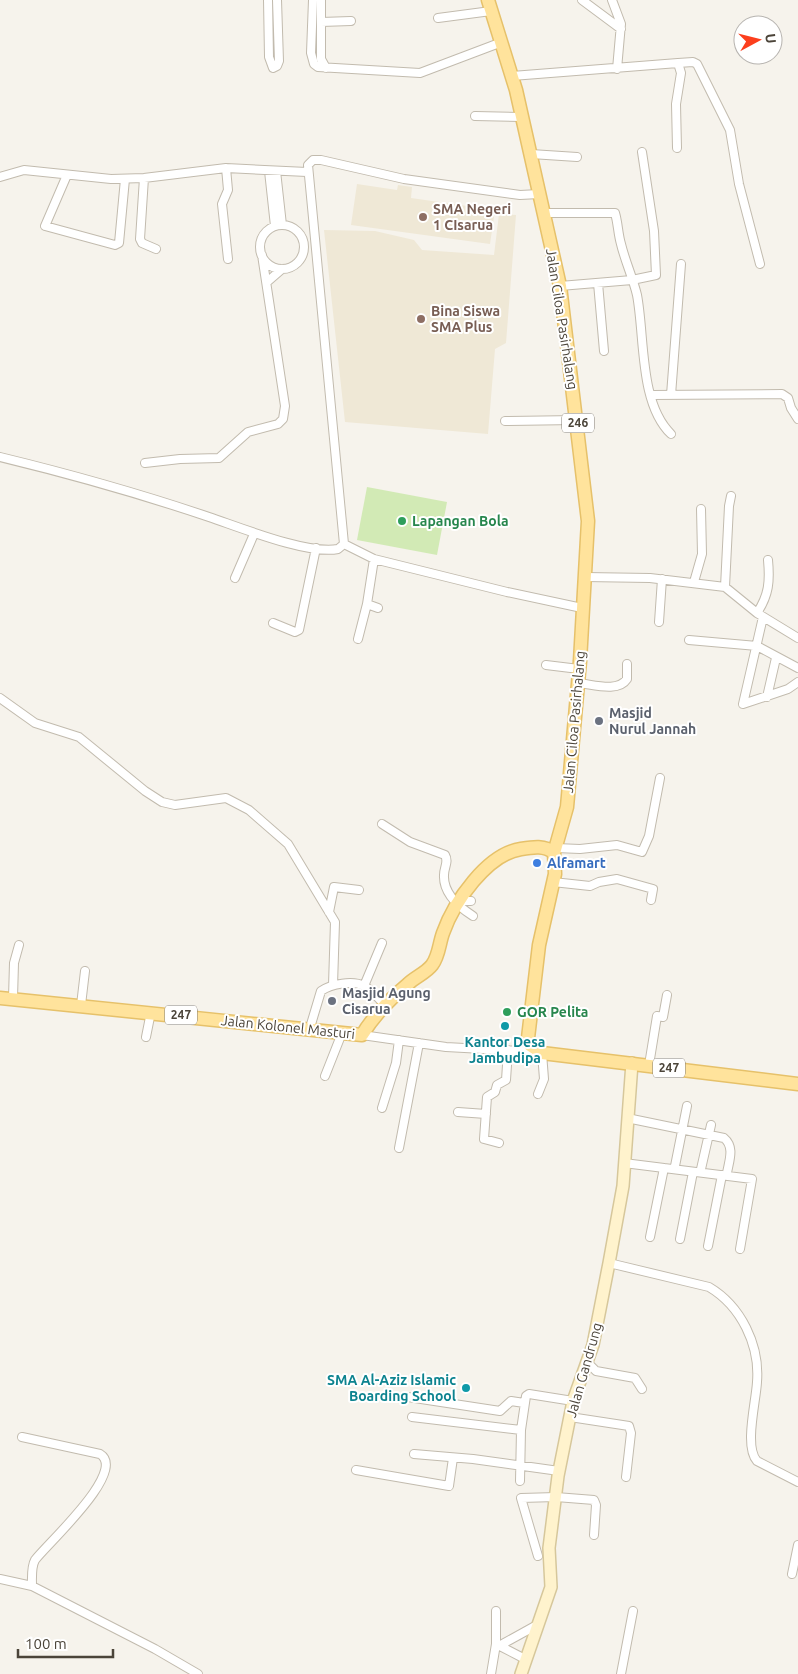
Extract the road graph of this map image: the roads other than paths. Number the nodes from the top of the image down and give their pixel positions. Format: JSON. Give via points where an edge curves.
{"nodes":[{"id":1,"x":268,"y":0,"type":"edge"},
{"id":2,"x":277,"y":0,"type":"edge"},
{"id":3,"x":313,"y":0,"type":"edge"},
{"id":4,"x":321,"y":0,"type":"edge"},
{"id":5,"x":582,"y":0,"type":"edge"},
{"id":6,"x":612,"y":0,"type":"edge"},
{"id":7,"x":490,"y":6,"type":"edge"},
{"id":8,"x":438,"y":18,"type":"dead end"},
{"id":9,"x":351,"y":21,"type":"dead end"},
{"id":10,"x":321,"y":22,"type":"junction"},
{"id":11,"x":621,"y":29,"type":"junction"},
{"id":12,"x":502,"y":42,"type":"junction"},
{"id":13,"x":678,"y":64,"type":"junction"},
{"id":14,"x":326,"y":68,"type":"junction"},
{"id":15,"x":617,"y":69,"type":"junction"},
{"id":16,"x":512,"y":76,"type":"junction"},
{"id":17,"x":475,"y":116,"type":"dead end"},
{"id":18,"x":522,"y":117,"type":"junction"},
{"id":19,"x":677,"y":148,"type":"dead end"},
{"id":20,"x":642,"y":152,"type":"dead end"},
{"id":21,"x":531,"y":154,"type":"junction"},
{"id":22,"x":577,"y":157,"type":"dead end"},
{"id":23,"x":226,"y":168,"type":"junction"},
{"id":24,"x":273,"y":171,"type":"junction"},
{"id":25,"x":307,"y":172,"type":"junction"},
{"id":26,"x":68,"y":175,"type":"junction"},
{"id":27,"x":0,"y":177,"type":"edge"},
{"id":28,"x":144,"y":178,"type":"junction"},
{"id":29,"x":125,"y":179,"type":"junction"},
{"id":30,"x":539,"y":194,"type":"junction"},
{"id":31,"x":544,"y":213,"type":"junction"},
{"id":32,"x":279,"y":226,"type":"junction"},
{"id":33,"x":156,"y":250,"type":"dead end"},
{"id":34,"x":262,"y":255,"type":"junction"},
{"id":35,"x":228,"y":259,"type":"dead end"},
{"id":36,"x":681,"y":264,"type":"dead end"},
{"id":37,"x":760,"y":264,"type":"dead end"},
{"id":38,"x":282,"y":269,"type":"junction"},
{"id":39,"x":632,"y":280,"type":"junction"},
{"id":40,"x":267,"y":282,"type":"junction"},
{"id":41,"x":598,"y":283,"type":"junction"},
{"id":42,"x":560,"y":286,"type":"junction"},
{"id":43,"x":604,"y":351,"type":"dead end"},
{"id":44,"x":652,"y":395,"type":"junction"},
{"id":45,"x":671,"y":395,"type":"junction"},
{"id":46,"x":798,"y":419,"type":"edge"},
{"id":47,"x":577,"y":420,"type":"junction"},
{"id":48,"x":505,"y":421,"type":"dead end"},
{"id":49,"x":671,"y":434,"type":"dead end"},
{"id":50,"x":0,"y":457,"type":"edge"},
{"id":51,"x":145,"y":464,"type":"dead end"},
{"id":52,"x":731,"y":496,"type":"dead end"},
{"id":53,"x":701,"y":509,"type":"dead end"},
{"id":54,"x":254,"y":534,"type":"junction"},
{"id":55,"x":344,"y":544,"type":"junction"},
{"id":56,"x":316,"y":548,"type":"junction"},
{"id":57,"x":374,"y":559,"type":"junction"},
{"id":58,"x":768,"y":560,"type":"dead end"},
{"id":59,"x":586,"y":577,"type":"junction"},
{"id":60,"x":235,"y":578,"type":"dead end"},
{"id":61,"x":662,"y":579,"type":"junction"},
{"id":62,"x":694,"y":582,"type":"junction"},
{"id":63,"x":725,"y":587,"type":"junction"},
{"id":64,"x":367,"y":604,"type":"junction"},
{"id":65,"x":378,"y":608,"type":"dead end"},
{"id":66,"x":582,"y":608,"type":"junction"},
{"id":67,"x":760,"y":615,"type":"junction"},
{"id":68,"x":659,"y":622,"type":"dead end"},
{"id":69,"x":273,"y":623,"type":"dead end"},
{"id":70,"x":798,"y":638,"type":"edge"},
{"id":71,"x":358,"y":639,"type":"dead end"},
{"id":72,"x":689,"y":640,"type":"dead end"},
{"id":73,"x":757,"y":646,"type":"junction"},
{"id":74,"x":776,"y":658,"type":"junction"},
{"id":75,"x":627,"y":664,"type":"dead end"},
{"id":76,"x":546,"y":665,"type":"dead end"},
{"id":77,"x":798,"y":668,"type":"edge"},
{"id":78,"x":579,"y":669,"type":"junction"},
{"id":79,"x":798,"y":682,"type":"edge"},
{"id":80,"x":578,"y":683,"type":"junction"},
{"id":81,"x":767,"y":697,"type":"junction"},
{"id":82,"x":0,"y":698,"type":"edge"},
{"id":83,"x":660,"y":778,"type":"dead end"},
{"id":84,"x":382,"y":824,"type":"dead end"},
{"id":85,"x":555,"y":850,"type":"junction"},
{"id":86,"x":553,"y":882,"type":"junction"},
{"id":87,"x":359,"y":890,"type":"dead end"},
{"id":88,"x":651,"y":900,"type":"dead end"},
{"id":89,"x":463,"y":902,"type":"junction"},
{"id":90,"x":329,"y":912,"type":"junction"},
{"id":91,"x":473,"y":916,"type":"dead end"},
{"id":92,"x":382,"y":943,"type":"dead end"},
{"id":93,"x":19,"y":945,"type":"dead end"},
{"id":94,"x":85,"y":971,"type":"dead end"},
{"id":95,"x":333,"y":986,"type":"junction"},
{"id":96,"x":364,"y":986,"type":"junction"},
{"id":97,"x":667,"y":995,"type":"dead end"},
{"id":98,"x":6,"y":998,"type":"edge"},
{"id":99,"x":81,"y":1005,"type":"junction"},
{"id":100,"x":385,"y":1005,"type":"junction"},
{"id":101,"x":151,"y":1012,"type":"junction"},
{"id":102,"x":309,"y":1031,"type":"junction"},
{"id":103,"x":342,"y":1033,"type":"junction"},
{"id":104,"x":362,"y":1035,"type":"junction"},
{"id":105,"x":146,"y":1037,"type":"dead end"},
{"id":106,"x":399,"y":1040,"type":"junction"},
{"id":107,"x":419,"y":1043,"type":"junction"},
{"id":108,"x":508,"y":1050,"type":"junction"},
{"id":109,"x":540,"y":1052,"type":"junction"},
{"id":110,"x":632,"y":1062,"type":"junction"},
{"id":111,"x":649,"y":1065,"type":"junction"},
{"id":112,"x":325,"y":1076,"type":"dead end"},
{"id":113,"x":798,"y":1084,"type":"edge"},
{"id":114,"x":538,"y":1094,"type":"dead end"},
{"id":115,"x":687,"y":1106,"type":"dead end"},
{"id":116,"x":382,"y":1108,"type":"dead end"},
{"id":117,"x":458,"y":1112,"type":"dead end"},
{"id":118,"x":486,"y":1114,"type":"junction"},
{"id":119,"x":627,"y":1118,"type":"junction"},
{"id":120,"x":710,"y":1125,"type":"dead end"},
{"id":121,"x":683,"y":1130,"type":"junction"},
{"id":122,"x":709,"y":1135,"type":"junction"},
{"id":123,"x":499,"y":1143,"type":"dead end"},
{"id":124,"x":399,"y":1148,"type":"dead end"},
{"id":125,"x":624,"y":1163,"type":"junction"},
{"id":126,"x":675,"y":1166,"type":"dead end"},
{"id":127,"x":664,"y":1168,"type":"junction"},
{"id":128,"x":697,"y":1170,"type":"junction"},
{"id":129,"x":724,"y":1174,"type":"junction"},
{"id":130,"x":650,"y":1236,"type":"dead end"},
{"id":131,"x":680,"y":1239,"type":"dead end"},
{"id":132,"x":708,"y":1246,"type":"dead end"},
{"id":133,"x":740,"y":1249,"type":"dead end"},
{"id":134,"x":609,"y":1263,"type":"junction"},
{"id":135,"x":586,"y":1361,"type":"junction"},
{"id":136,"x":642,"y":1389,"type":"dead end"},
{"id":137,"x":408,"y":1397,"type":"dead end"},
{"id":138,"x":573,"y":1401,"type":"junction"},
{"id":139,"x":524,"y":1402,"type":"junction"},
{"id":140,"x":412,"y":1417,"type":"dead end"},
{"id":141,"x":570,"y":1417,"type":"junction"},
{"id":142,"x":521,"y":1430,"type":"junction"},
{"id":143,"x":22,"y":1437,"type":"dead end"},
{"id":144,"x":414,"y":1454,"type":"dead end"},
{"id":145,"x":453,"y":1458,"type":"junction"},
{"id":146,"x":520,"y":1465,"type":"junction"},
{"id":147,"x":356,"y":1470,"type":"dead end"},
{"id":148,"x":559,"y":1471,"type":"junction"},
{"id":149,"x":626,"y":1476,"type":"dead end"},
{"id":150,"x":520,"y":1481,"type":"dead end"},
{"id":151,"x":798,"y":1482,"type":"edge"},
{"id":152,"x":556,"y":1497,"type":"junction"},
{"id":153,"x":594,"y":1535,"type":"dead end"},
{"id":154,"x":798,"y":1545,"type":"edge"},
{"id":155,"x":538,"y":1556,"type":"dead end"},
{"id":156,"x":792,"y":1574,"type":"dead end"},
{"id":157,"x":0,"y":1579,"type":"edge"},
{"id":158,"x":32,"y":1586,"type":"junction"},
{"id":159,"x":496,"y":1611,"type":"dead end"},
{"id":160,"x":633,"y":1611,"type":"dead end"},
{"id":161,"x":537,"y":1625,"type":"junction"},
{"id":162,"x":498,"y":1645,"type":"junction"},
{"id":163,"x":525,"y":1659,"type":"junction"},
{"id":164,"x":198,"y":1674,"type":"edge"},
{"id":165,"x":491,"y":1674,"type":"edge"},
{"id":166,"x":521,"y":1674,"type":"edge"},
{"id":167,"x":621,"y":1674,"type":"edge"}],
"edges":[{"from":1,"to":2,"type":"street","via":[[269,57],[273,68],[279,61]]},
{"from":3,"to":14,"type":"street","via":[[311,53],[314,64]]},
{"from":4,"to":10,"type":"street"},
{"from":5,"to":11,"type":"street"},
{"from":6,"to":11,"type":"street","via":[[620,15]]},
{"from":7,"to":8,"type":"street"},
{"from":7,"to":12,"type":"main road","name":"Jalan Ciloa Pasirhalang","number":"246"},
{"from":9,"to":10,"type":"street"},
{"from":10,"to":14,"type":"street","via":[[321,59]]},
{"from":11,"to":15,"type":"street"},
{"from":12,"to":14,"type":"street","via":[[420,73]]},
{"from":12,"to":16,"type":"main road","name":"Jalan Ciloa Pasirhalang","number":"246"},
{"from":13,"to":15,"type":"street"},
{"from":13,"to":19,"type":"street","via":[[681,73],[676,104]]},
{"from":13,"to":37,"type":"street","via":[[697,64],[728,124],[739,184]]},
{"from":15,"to":16,"type":"street"},
{"from":16,"to":18,"type":"main road","name":"Jalan Ciloa Pasirhalang","number":"246"},
{"from":17,"to":18,"type":"street"},
{"from":18,"to":21,"type":"main road","name":"Jalan Ciloa Pasirhalang","number":"246"},
{"from":20,"to":39,"type":"street","via":[[657,273]]},
{"from":21,"to":22,"type":"street"},
{"from":21,"to":30,"type":"main road","name":"Jalan Ciloa Pasirhalang","number":"246"},
{"from":23,"to":24,"type":"street"},
{"from":23,"to":28,"type":"street"},
{"from":23,"to":35,"type":"street","via":[[228,190],[222,204]]},
{"from":24,"to":25,"type":"street"},
{"from":24,"to":32,"type":"street"},
{"from":25,"to":30,"type":"street","via":[[309,162],[321,160],[446,186],[520,195]]},
{"from":25,"to":55,"type":"street"},
{"from":26,"to":27,"type":"street","via":[[24,170]]},
{"from":26,"to":29,"type":"street"},
{"from":26,"to":29,"type":"street","via":[[45,226],[115,245],[119,241]]},
{"from":28,"to":29,"type":"street"},
{"from":28,"to":33,"type":"street","via":[[140,239]]},
{"from":30,"to":31,"type":"main road","name":"Jalan Ciloa Pasirhalang","number":"246"},
{"from":31,"to":39,"type":"street","via":[[615,213]]},
{"from":31,"to":42,"type":"main road","name":"Jalan Ciloa Pasirhalang","number":"246"},
{"from":32,"to":34,"type":"street","via":[[262,238]]},
{"from":32,"to":38,"type":"street","via":[[290,226],[298,231],[304,247],[298,262]]},
{"from":34,"to":38,"type":"street","via":[[270,265]]},
{"from":34,"to":40,"type":"street"},
{"from":36,"to":45,"type":"street"},
{"from":38,"to":40,"type":"street"},
{"from":39,"to":41,"type":"street"},
{"from":39,"to":44,"type":"street","via":[[644,343],[646,377]]},
{"from":40,"to":51,"type":"street","via":[[285,406],[283,419],[278,424],[248,432],[219,458]]},
{"from":41,"to":42,"type":"street"},
{"from":41,"to":43,"type":"street"},
{"from":42,"to":47,"type":"main road","name":"Jalan Ciloa Pasirhalang","number":"246"},
{"from":44,"to":45,"type":"street"},
{"from":44,"to":49,"type":"street","via":[[662,426]]},
{"from":45,"to":46,"type":"street","via":[[782,394],[788,398]]},
{"from":47,"to":48,"type":"street"},
{"from":47,"to":59,"type":"main road","name":"Jalan Ciloa Pasirhalang","number":"246","via":[[588,521]]},
{"from":50,"to":54,"type":"street","via":[[191,512]]},
{"from":52,"to":63,"type":"street"},
{"from":53,"to":62,"type":"street","via":[[702,554]]},
{"from":54,"to":56,"type":"street"},
{"from":54,"to":60,"type":"street"},
{"from":55,"to":56,"type":"street","via":[[334,550]]},
{"from":55,"to":57,"type":"street"},
{"from":56,"to":69,"type":"street","via":[[299,630],[295,632]]},
{"from":57,"to":64,"type":"street"},
{"from":57,"to":66,"type":"street"},
{"from":58,"to":67,"type":"street","via":[[768,594]]},
{"from":59,"to":61,"type":"street"},
{"from":59,"to":66,"type":"main road","name":"Jalan Ciloa Pasirhalang","number":"246"},
{"from":61,"to":62,"type":"street"},
{"from":61,"to":68,"type":"street"},
{"from":62,"to":63,"type":"street"},
{"from":63,"to":67,"type":"street"},
{"from":64,"to":65,"type":"street"},
{"from":64,"to":71,"type":"street"},
{"from":66,"to":78,"type":"main road","name":"Jalan Ciloa Pasirhalang","number":"246"},
{"from":67,"to":70,"type":"street"},
{"from":67,"to":73,"type":"street"},
{"from":72,"to":73,"type":"street"},
{"from":73,"to":74,"type":"street"},
{"from":73,"to":81,"type":"street","via":[[744,704]]},
{"from":74,"to":77,"type":"street"},
{"from":74,"to":81,"type":"street"},
{"from":75,"to":80,"type":"street","via":[[627,679],[622,685]]},
{"from":76,"to":78,"type":"street"},
{"from":78,"to":80,"type":"main road","name":"Jalan Ciloa Pasirhalang","number":"246"},
{"from":79,"to":81,"type":"street"},
{"from":80,"to":85,"type":"main road","name":"Jalan Ciloa Pasirhalang","number":"246","via":[[567,807]]},
{"from":82,"to":90,"type":"street","via":[[35,723],[79,737],[162,802],[175,805],[226,798],[249,810],[288,844]]},
{"from":83,"to":85,"type":"street","via":[[649,836],[642,852],[617,845]]},
{"from":84,"to":89,"type":"street","via":[[410,842],[445,855],[448,861],[444,876],[446,888]]},
{"from":85,"to":86,"type":"main road"},
{"from":85,"to":89,"type":"main road","name":"Jalan Kolonel Masturi","via":[[537,847],[505,854],[482,871]]},
{"from":86,"to":88,"type":"street","via":[[590,886],[611,879],[624,880],[653,889]]},
{"from":86,"to":109,"type":"main road","via":[[538,945],[528,1025],[530,1045]]},
{"from":87,"to":90,"type":"street","via":[[334,887]]},
{"from":89,"to":91,"type":"street"},
{"from":89,"to":100,"type":"main road","name":"Jalan Kolonel Masturi","via":[[443,934],[434,963]]},
{"from":90,"to":95,"type":"street","via":[[336,927]]},
{"from":92,"to":96,"type":"street"},
{"from":93,"to":98,"type":"street"},
{"from":94,"to":99,"type":"street"},
{"from":95,"to":96,"type":"street","via":[[352,983]]},
{"from":95,"to":102,"type":"street","via":[[321,991]]},
{"from":96,"to":100,"type":"street"},
{"from":97,"to":111,"type":"street","via":[[663,1017],[658,1016]]},
{"from":98,"to":99,"type":"main road","name":"Jalan Kolonel Masturi","number":"247"},
{"from":99,"to":101,"type":"main road","name":"Jalan Kolonel Masturi","number":"247"},
{"from":100,"to":104,"type":"main road","name":"Jalan Kolonel Masturi"},
{"from":101,"to":102,"type":"main road","name":"Jalan Kolonel Masturi","number":"247"},
{"from":101,"to":105,"type":"street"},
{"from":102,"to":103,"type":"main road","name":"Jalan Kolonel Masturi","number":"247"},
{"from":103,"to":104,"type":"main road","name":"Jalan Kolonel Masturi","number":"247"},
{"from":103,"to":112,"type":"street"},
{"from":104,"to":106,"type":"street"},
{"from":106,"to":107,"type":"street"},
{"from":106,"to":116,"type":"street","via":[[396,1063]]},
{"from":107,"to":108,"type":"street"},
{"from":107,"to":124,"type":"street"},
{"from":108,"to":109,"type":"street"},
{"from":108,"to":118,"type":"street","via":[[506,1080],[488,1095]]},
{"from":109,"to":110,"type":"main road","number":"247"},
{"from":109,"to":114,"type":"street","via":[[544,1079]]},
{"from":110,"to":111,"type":"main road","number":"247"},
{"from":110,"to":119,"type":"street","name":"Jalan Gandrung"},
{"from":111,"to":113,"type":"main road","number":"247"},
{"from":115,"to":121,"type":"street"},
{"from":117,"to":118,"type":"street"},
{"from":118,"to":123,"type":"street","via":[[484,1139]]},
{"from":119,"to":121,"type":"street"},
{"from":119,"to":125,"type":"street","name":"Jalan Gandrung"},
{"from":120,"to":122,"type":"street"},
{"from":121,"to":122,"type":"street"},
{"from":121,"to":126,"type":"street"},
{"from":122,"to":128,"type":"street"},
{"from":122,"to":129,"type":"street","via":[[724,1138],[730,1144]]},
{"from":125,"to":127,"type":"street"},
{"from":125,"to":134,"type":"street","name":"Jalan Gandrung"},
{"from":127,"to":128,"type":"street"},
{"from":127,"to":130,"type":"street"},
{"from":128,"to":129,"type":"street"},
{"from":128,"to":131,"type":"street"},
{"from":129,"to":132,"type":"street"},
{"from":129,"to":133,"type":"street","via":[[752,1179]]},
{"from":134,"to":135,"type":"street","name":"Jalan Gandrung","via":[[593,1345]]},
{"from":134,"to":151,"type":"street","via":[[709,1287],[717,1291],[744,1320],[758,1380],[752,1456]]},
{"from":135,"to":136,"type":"street","via":[[596,1371],[635,1378]]},
{"from":135,"to":138,"type":"street","name":"Jalan Gandrung"},
{"from":137,"to":139,"type":"street","via":[[500,1411],[511,1401]]},
{"from":138,"to":139,"type":"street","via":[[529,1394]]},
{"from":138,"to":141,"type":"street","name":"Jalan Gandrung"},
{"from":139,"to":142,"type":"street"},
{"from":140,"to":142,"type":"street"},
{"from":141,"to":148,"type":"street","name":"Jalan Gandrung"},
{"from":141,"to":149,"type":"street","via":[[629,1426]]},
{"from":142,"to":146,"type":"street"},
{"from":143,"to":158,"type":"street","via":[[100,1454],[106,1464],[96,1492],[35,1560]]},
{"from":144,"to":145,"type":"street"},
{"from":145,"to":146,"type":"street"},
{"from":145,"to":147,"type":"street","via":[[449,1486]]},
{"from":146,"to":148,"type":"street"},
{"from":146,"to":150,"type":"street"},
{"from":148,"to":152,"type":"street","name":"Jalan Gandrung"},
{"from":152,"to":153,"type":"street","via":[[594,1500]]},
{"from":152,"to":155,"type":"street","via":[[521,1498]]},
{"from":152,"to":161,"type":"street","name":"Jalan Gandrung","via":[[550,1548],[551,1587]]},
{"from":154,"to":156,"type":"street"},
{"from":157,"to":158,"type":"street"},
{"from":158,"to":164,"type":"street"},
{"from":159,"to":162,"type":"street"},
{"from":160,"to":167,"type":"street"},
{"from":161,"to":162,"type":"street"},
{"from":161,"to":163,"type":"street","name":"Jalan Gandrung"},
{"from":162,"to":163,"type":"street"},
{"from":162,"to":165,"type":"street"},
{"from":163,"to":166,"type":"street","name":"Jalan Gandrung"}]}
